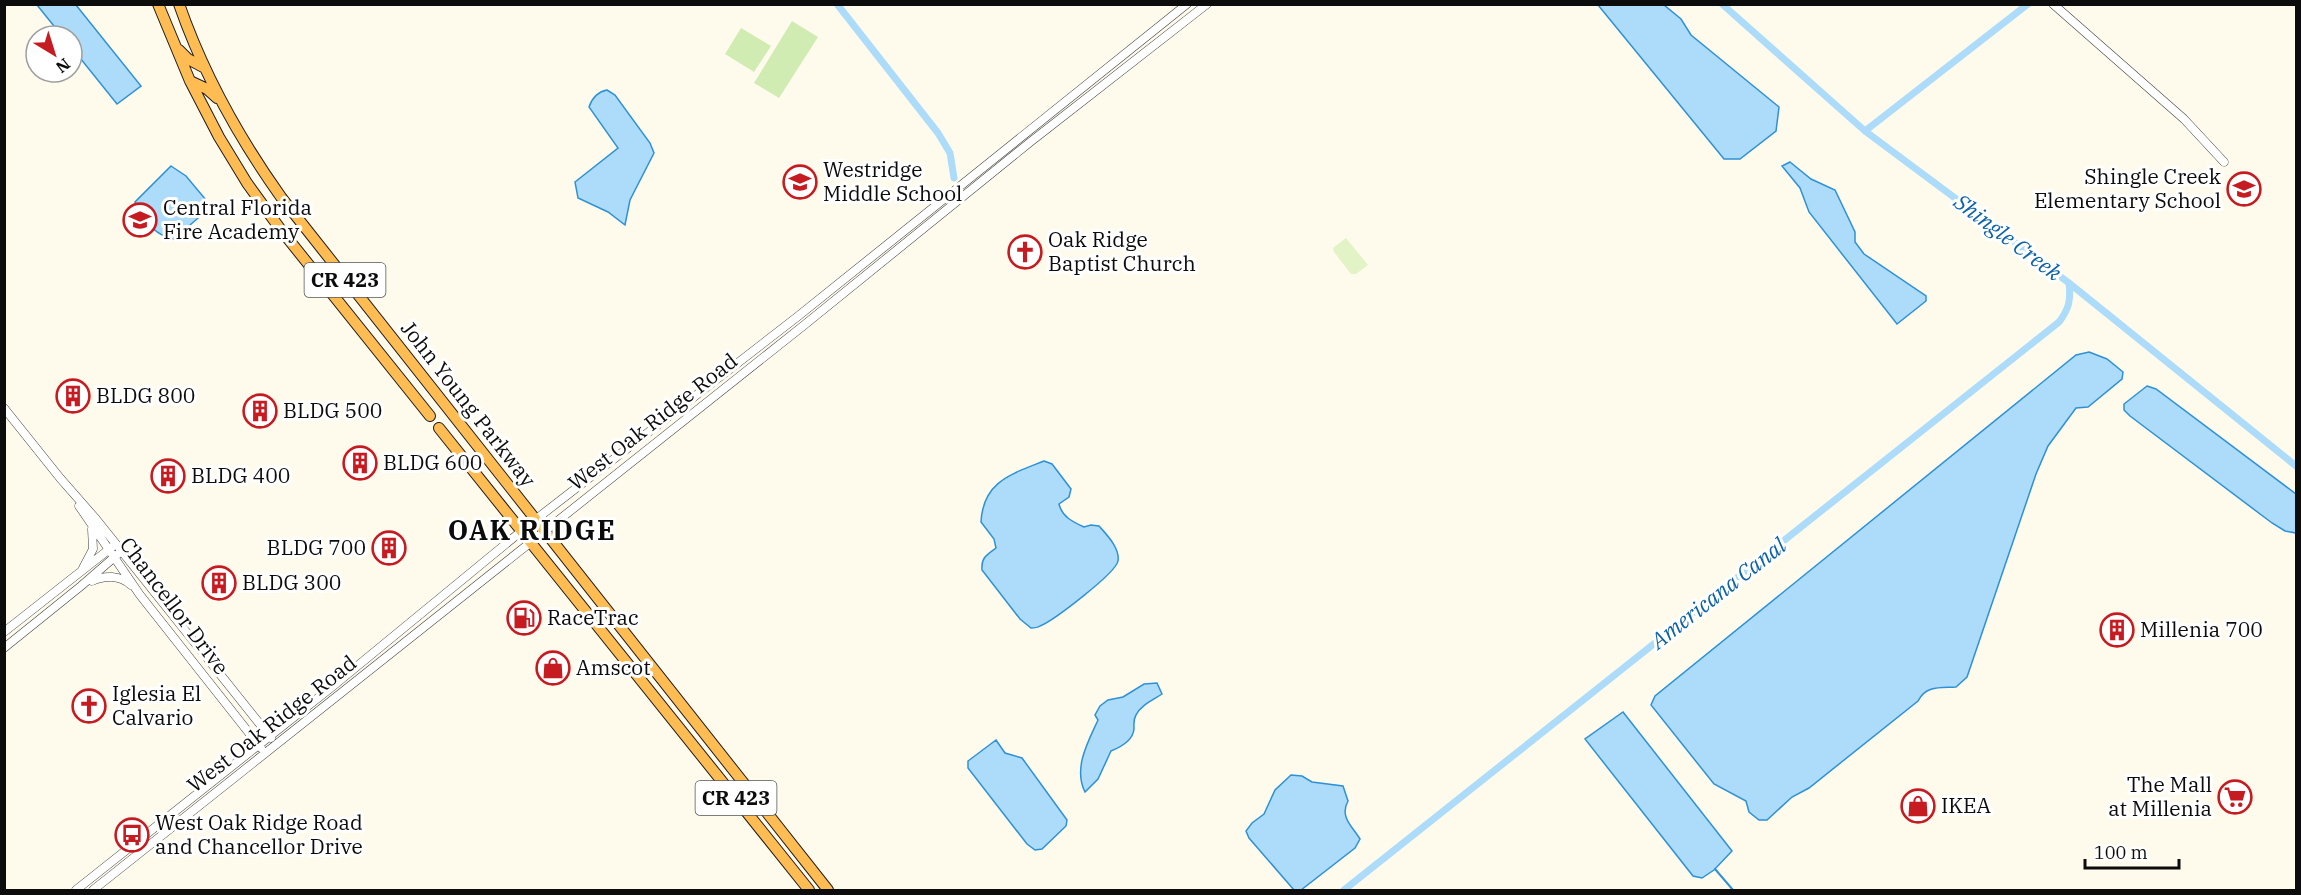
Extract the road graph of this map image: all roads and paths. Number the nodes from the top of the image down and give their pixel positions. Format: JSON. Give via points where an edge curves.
{"nodes":[{"id":1,"x":158,"y":4,"type":"edge"},
{"id":2,"x":178,"y":4,"type":"edge"},
{"id":3,"x":1187,"y":4,"type":"edge"},
{"id":4,"x":1207,"y":4,"type":"edge"},
{"id":5,"x":2053,"y":4,"type":"edge"},
{"id":6,"x":173,"y":43,"type":"junction"},
{"id":7,"x":1117,"y":60,"type":"junction"},
{"id":8,"x":205,"y":68,"type":"junction"},
{"id":9,"x":190,"y":81,"type":"junction"},
{"id":10,"x":1071,"y":97,"type":"junction"},
{"id":11,"x":223,"y":103,"type":"junction"},
{"id":12,"x":1077,"y":105,"type":"junction"},
{"id":13,"x":1029,"y":143,"type":"junction"},
{"id":14,"x":2224,"y":162,"type":"dead end"},
{"id":15,"x":887,"y":244,"type":"junction"},
{"id":16,"x":821,"y":311,"type":"junction"},
{"id":17,"x":723,"y":375,"type":"junction"},
{"id":18,"x":730,"y":384,"type":"junction"},
{"id":19,"x":4,"y":408,"type":"edge"},
{"id":20,"x":430,"y":416,"type":"dead end"},
{"id":21,"x":439,"y":428,"type":"dead end"},
{"id":22,"x":60,"y":478,"type":"junction"},
{"id":23,"x":535,"y":520,"type":"junction"},
{"id":24,"x":91,"y":523,"type":"junction"},
{"id":25,"x":521,"y":531,"type":"junction"},
{"id":26,"x":544,"y":532,"type":"junction"},
{"id":27,"x":530,"y":543,"type":"junction"},
{"id":28,"x":115,"y":551,"type":"junction"},
{"id":29,"x":78,"y":574,"type":"junction"},
{"id":30,"x":81,"y":586,"type":"junction"},
{"id":31,"x":140,"y":595,"type":"junction"},
{"id":32,"x":4,"y":632,"type":"edge"},
{"id":33,"x":391,"y":638,"type":"junction"},
{"id":34,"x":4,"y":648,"type":"edge"},
{"id":35,"x":332,"y":699,"type":"junction"},
{"id":36,"x":269,"y":736,"type":"junction"},
{"id":37,"x":258,"y":744,"type":"junction"},
{"id":38,"x":276,"y":744,"type":"junction"},
{"id":39,"x":265,"y":752,"type":"junction"},
{"id":40,"x":80,"y":889,"type":"edge"},
{"id":41,"x":808,"y":890,"type":"edge"},
{"id":42,"x":93,"y":891,"type":"edge"},
{"id":43,"x":828,"y":891,"type":"edge"}],
"edges":[{"from":1,"to":6,"type":"highway","name":"John Young Parkway","number":"CR 423"},
{"from":2,"to":8,"type":"highway","name":"John Young Parkway","number":"CR 423"},
{"from":3,"to":7,"type":"street","name":"West Oak Ridge Road"},
{"from":4,"to":12,"type":"street","name":"West Oak Ridge Road"},
{"from":5,"to":14,"type":"street","via":[[2184,118]]},
{"from":6,"to":8,"type":"highway","via":[[188,59]]},
{"from":6,"to":9,"type":"highway","name":"John Young Parkway","number":"CR 423"},
{"from":7,"to":10,"type":"street","name":"West Oak Ridge Road"},
{"from":7,"to":12,"type":"street","via":[[1116,67]]},
{"from":8,"to":11,"type":"highway","name":"John Young Parkway","number":"CR 423"},
{"from":9,"to":11,"type":"highway"},
{"from":9,"to":20,"type":"highway","name":"John Young Parkway","number":"CR 423","via":[[219,137],[264,206]]},
{"from":10,"to":13,"type":"street","via":[[1065,109],[1030,137]]},
{"from":10,"to":15,"type":"street","name":"West Oak Ridge Road"},
{"from":11,"to":23,"type":"highway","name":"John Young Parkway","number":"CR 423","via":[[281,197]]},
{"from":12,"to":13,"type":"street","name":"West Oak Ridge Road"},
{"from":13,"to":16,"type":"street","name":"West Oak Ridge Road"},
{"from":15,"to":16,"type":"street","via":[[886,252],[834,293]]},
{"from":15,"to":17,"type":"street","name":"West Oak Ridge Road"},
{"from":16,"to":18,"type":"street","name":"West Oak Ridge Road"},
{"from":17,"to":18,"type":"street"},
{"from":17,"to":23,"type":"street","name":"West Oak Ridge Road"},
{"from":18,"to":26,"type":"street","name":"West Oak Ridge Road"},
{"from":19,"to":22,"type":"street","name":"Chancellor Drive"},
{"from":21,"to":25,"type":"highway","name":"John Young Parkway","number":"CR 423"},
{"from":22,"to":24,"type":"street","name":"Chancellor Drive"},
{"from":22,"to":28,"type":"street","name":"Chancellor Drive"},
{"from":23,"to":25,"type":"street","name":"West Oak Ridge Road"},
{"from":23,"to":26,"type":"highway","name":"John Young Parkway","number":"CR 423"},
{"from":24,"to":28,"type":"street","name":"Chancellor Drive"},
{"from":24,"to":29,"type":"street","via":[[93,549]]},
{"from":25,"to":27,"type":"highway","name":"John Young Parkway","number":"CR 423"},
{"from":25,"to":33,"type":"street","name":"West Oak Ridge Road"},
{"from":26,"to":27,"type":"street","name":"West Oak Ridge Road"},
{"from":26,"to":43,"type":"highway","name":"John Young Parkway","number":"CR 423"},
{"from":27,"to":35,"type":"street","name":"West Oak Ridge Road"},
{"from":27,"to":41,"type":"highway","name":"John Young Parkway","number":"CR 423"},
{"from":28,"to":29,"type":"street"},
{"from":28,"to":30,"type":"street"},
{"from":28,"to":31,"type":"street","name":"Chancellor Drive"},
{"from":28,"to":36,"type":"street","name":"Chancellor Drive"},
{"from":29,"to":32,"type":"street"},
{"from":30,"to":31,"type":"street","via":[[107,576],[127,582]]},
{"from":30,"to":34,"type":"street"},
{"from":31,"to":37,"type":"street","name":"Chancellor Drive"},
{"from":33,"to":35,"type":"street","via":[[385,652],[344,684]]},
{"from":33,"to":36,"type":"street","name":"West Oak Ridge Road"},
{"from":35,"to":38,"type":"street","name":"West Oak Ridge Road"},
{"from":36,"to":37,"type":"street","name":"West Oak Ridge Road"},
{"from":36,"to":38,"type":"street","name":"Chancellor Drive"},
{"from":37,"to":39,"type":"street","name":"Chancellor Drive"},
{"from":37,"to":40,"type":"street","name":"West Oak Ridge Road"},
{"from":38,"to":39,"type":"street","name":"West Oak Ridge Road"},
{"from":39,"to":42,"type":"street","name":"West Oak Ridge Road"}]}
